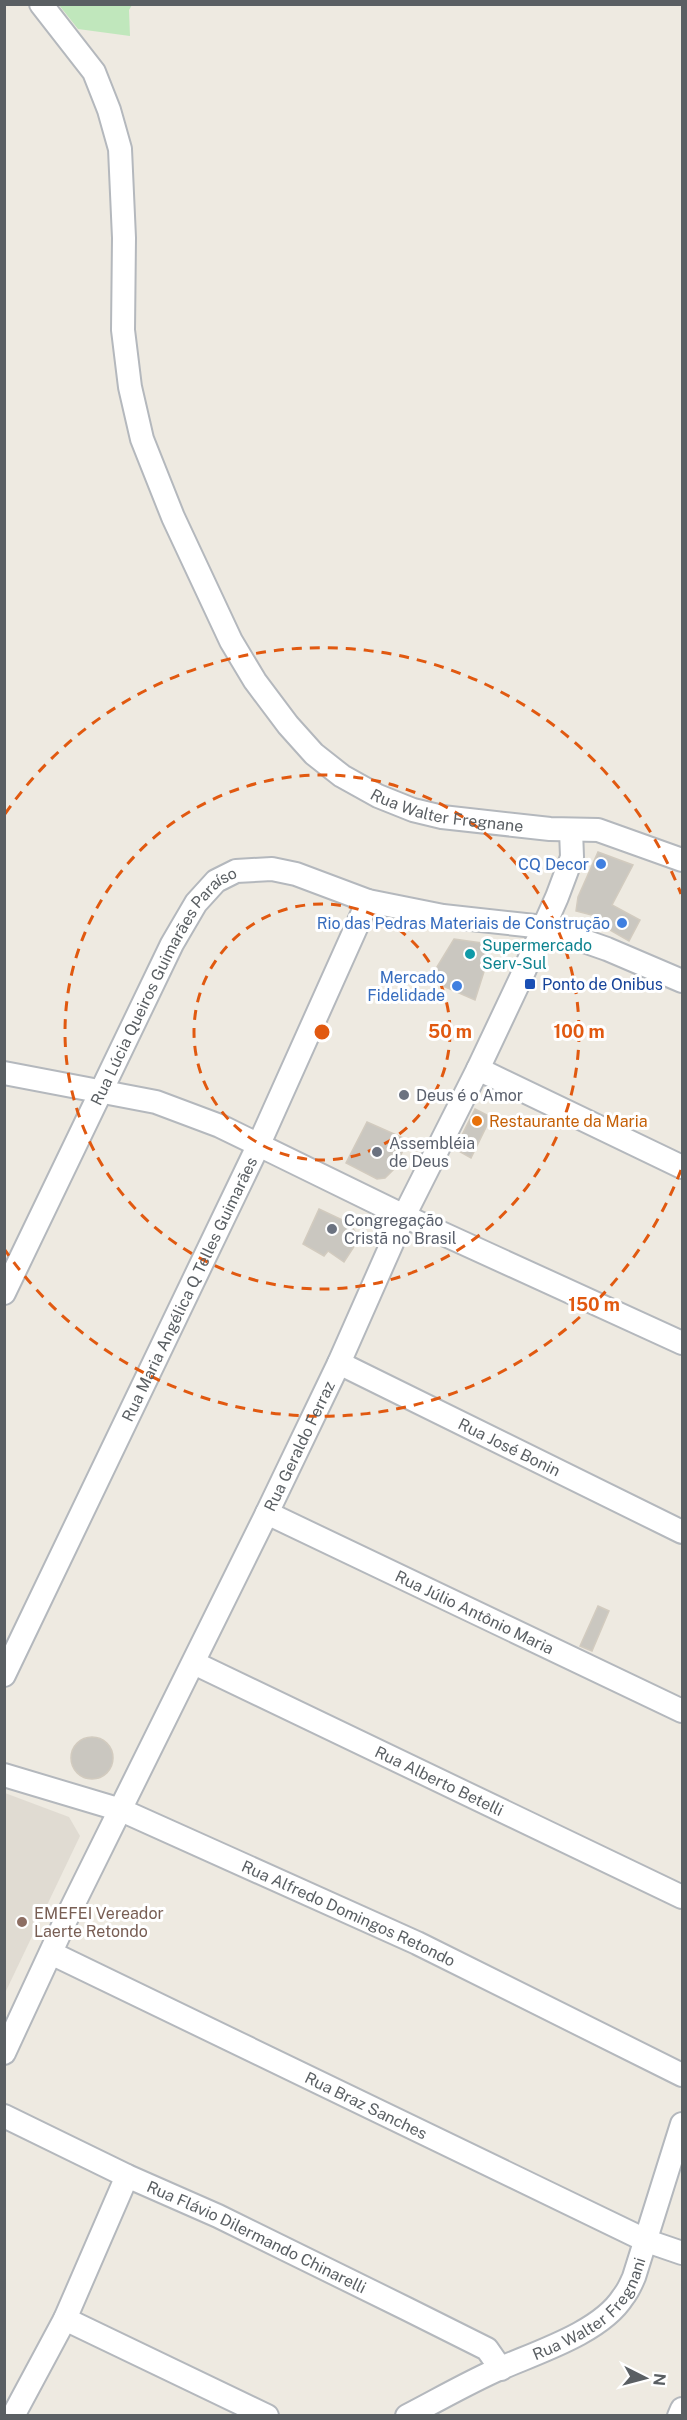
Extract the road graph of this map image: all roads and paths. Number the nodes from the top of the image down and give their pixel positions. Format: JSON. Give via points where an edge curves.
{"nodes":[{"id":1,"x":41,"y":4,"type":"edge"},
{"id":2,"x":571,"y":830,"type":"junction"},
{"id":3,"x":682,"y":860,"type":"edge"},
{"id":4,"x":368,"y":901,"type":"junction"},
{"id":5,"x":544,"y":927,"type":"junction"},
{"id":6,"x":682,"y":981,"type":"edge"},
{"id":7,"x":478,"y":1069,"type":"junction"},
{"id":8,"x":4,"y":1072,"type":"edge"},
{"id":9,"x":101,"y":1090,"type":"junction"},
{"id":10,"x":259,"y":1144,"type":"junction"},
{"id":11,"x":682,"y":1167,"type":"edge"},
{"id":12,"x":404,"y":1216,"type":"junction"},
{"id":13,"x":4,"y":1293,"type":"edge"},
{"id":14,"x":682,"y":1342,"type":"edge"},
{"id":15,"x":339,"y":1363,"type":"junction"},
{"id":16,"x":267,"y":1513,"type":"junction"},
{"id":17,"x":682,"y":1532,"type":"edge"},
{"id":18,"x":194,"y":1663,"type":"junction"},
{"id":19,"x":4,"y":1675,"type":"edge"},
{"id":20,"x":682,"y":1711,"type":"edge"},
{"id":21,"x":4,"y":1775,"type":"edge"},
{"id":22,"x":121,"y":1810,"type":"junction"},
{"id":23,"x":682,"y":1897,"type":"edge"},
{"id":24,"x":51,"y":1953,"type":"junction"},
{"id":25,"x":4,"y":2053,"type":"edge"},
{"id":26,"x":682,"y":2075,"type":"edge"},
{"id":27,"x":4,"y":2116,"type":"edge"},
{"id":28,"x":682,"y":2124,"type":"edge"},
{"id":29,"x":127,"y":2176,"type":"junction"},
{"id":30,"x":646,"y":2241,"type":"junction"},
{"id":31,"x":682,"y":2253,"type":"edge"},
{"id":32,"x":65,"y":2319,"type":"junction"},
{"id":33,"x":501,"y":2368,"type":"junction"},
{"id":34,"x":682,"y":2409,"type":"edge"},
{"id":35,"x":13,"y":2415,"type":"edge"},
{"id":36,"x":267,"y":2415,"type":"edge"},
{"id":37,"x":406,"y":2415,"type":"edge"},
{"id":38,"x":679,"y":2415,"type":"edge"}],
"edges":[{"from":1,"to":2,"type":"street","name":"Rua Walter Fregnane","via":[[94,72],[120,149],[123,330],[142,439],[173,517],[231,641],[255,681],[314,754],[342,776],[378,796],[442,817]]},
{"from":2,"to":3,"type":"street","name":"Rua Walter Fregnane","via":[[598,830]]},
{"from":2,"to":5,"type":"street","name":"Rua Geraldo Ferraz","via":[[572,857]]},
{"from":4,"to":5,"type":"street","name":"Rua Lúcia Queiros Guimarães Paraíso","via":[[443,916]]},
{"from":4,"to":9,"type":"street","name":"Rua Lúcia Queiros Guimarães Paraíso","via":[[272,869],[236,871],[216,881],[196,903],[172,944]]},
{"from":4,"to":10,"type":"street","name":"Rua Maria Angélica Q Telles Guimarães"},
{"from":5,"to":6,"type":"street","name":"Rua Lúcia Queiros Guimarães Paraíso"},
{"from":5,"to":7,"type":"street","name":"Rua Geraldo Ferraz"},
{"from":7,"to":11,"type":"street"},
{"from":7,"to":12,"type":"street","name":"Rua Geraldo Ferraz"},
{"from":8,"to":9,"type":"street"},
{"from":9,"to":10,"type":"street","via":[[156,1102]]},
{"from":9,"to":13,"type":"street","name":"Rua Lúcia Queiros Guimarães Paraíso"},
{"from":10,"to":12,"type":"street"},
{"from":10,"to":19,"type":"street","name":"Rua Maria Angélica Q Telles Guimarães"},
{"from":12,"to":14,"type":"street"},
{"from":12,"to":15,"type":"street","name":"Rua Geraldo Ferraz"},
{"from":15,"to":16,"type":"street","name":"Rua Geraldo Ferraz"},
{"from":15,"to":17,"type":"street","name":"Rua José Bonin"},
{"from":16,"to":18,"type":"street","name":"Rua Geraldo Ferraz"},
{"from":16,"to":20,"type":"street","name":"Rua Júlio Antônio Maria"},
{"from":18,"to":22,"type":"street","name":"Rua Geraldo Ferraz"},
{"from":18,"to":23,"type":"street","name":"Rua Alberto Betelli"},
{"from":21,"to":22,"type":"street","name":"Rua Alfredo Domingos Retondo"},
{"from":22,"to":24,"type":"street","name":"Rua Geraldo Ferraz"},
{"from":22,"to":26,"type":"street","name":"Rua Alfredo Domingos Retondo","via":[[417,1943]]},
{"from":24,"to":25,"type":"street","name":"Rua Geraldo Ferraz"},
{"from":24,"to":30,"type":"street","name":"Rua Braz Sanches"},
{"from":27,"to":29,"type":"street","name":"Rua Flávio Dilermando Chinarelli"},
{"from":28,"to":30,"type":"street","name":"Rua Walter Fregnani"},
{"from":29,"to":32,"type":"street"},
{"from":29,"to":33,"type":"street","name":"Rua Flávio Dilermando Chinarelli","via":[[218,2216],[487,2349]]},
{"from":30,"to":31,"type":"street","name":"Rua Braz Sanches"},
{"from":30,"to":33,"type":"street","name":"Rua Walter Fregnani","via":[[634,2277],[611,2312],[547,2350]]},
{"from":32,"to":35,"type":"street"},
{"from":32,"to":36,"type":"street"},
{"from":33,"to":37,"type":"street","name":"Rua Walter Fregnani"},
{"from":34,"to":38,"type":"street"}]}
